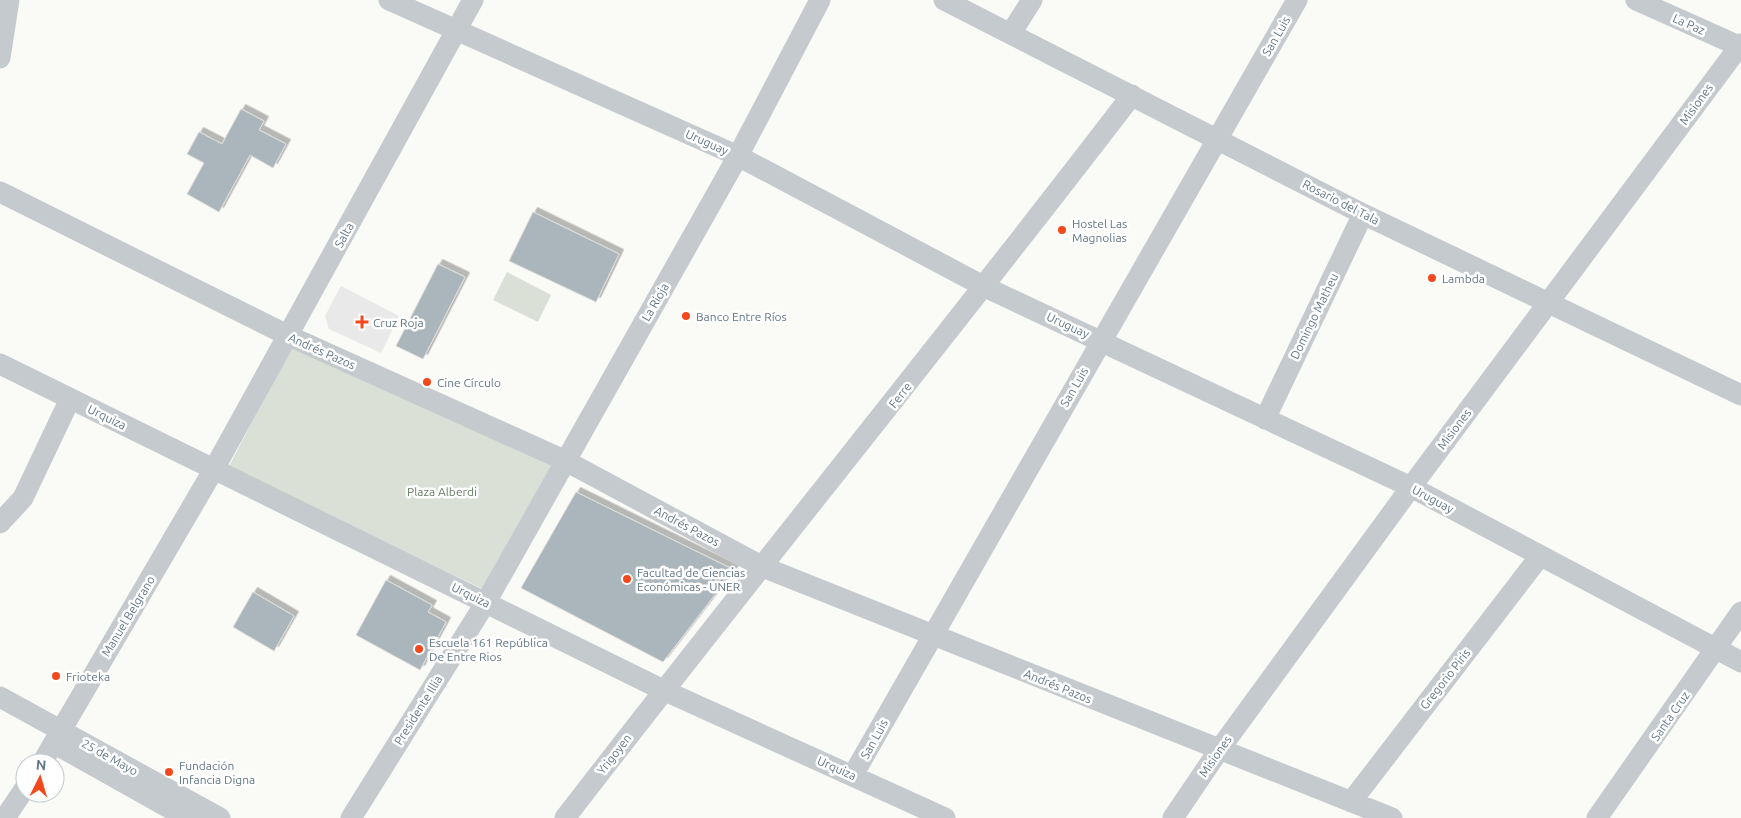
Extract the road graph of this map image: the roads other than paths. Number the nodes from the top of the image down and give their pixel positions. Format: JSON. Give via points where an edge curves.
{"nodes":[{"id":1,"x":9,"y":0,"type":"edge"},
{"id":2,"x":389,"y":0,"type":"edge"},
{"id":3,"x":472,"y":0,"type":"edge"},
{"id":4,"x":820,"y":0,"type":"edge"},
{"id":5,"x":944,"y":0,"type":"edge"},
{"id":6,"x":1032,"y":0,"type":"edge"},
{"id":7,"x":1297,"y":0,"type":"edge"},
{"id":8,"x":1636,"y":0,"type":"edge"},
{"id":9,"x":456,"y":31,"type":"junction"},
{"id":10,"x":1011,"y":34,"type":"junction"},
{"id":11,"x":1740,"y":46,"type":"edge"},
{"id":12,"x":0,"y":58,"type":"edge"},
{"id":13,"x":1132,"y":95,"type":"junction"},
{"id":14,"x":1216,"y":139,"type":"junction"},
{"id":15,"x":738,"y":156,"type":"junction"},
{"id":16,"x":0,"y":192,"type":"edge"},
{"id":17,"x":1363,"y":214,"type":"junction"},
{"id":18,"x":985,"y":287,"type":"junction"},
{"id":19,"x":1550,"y":302,"type":"junction"},
{"id":20,"x":289,"y":336,"type":"junction"},
{"id":21,"x":1100,"y":340,"type":"junction"},
{"id":22,"x":0,"y":364,"type":"edge"},
{"id":23,"x":1741,"y":395,"type":"edge"},
{"id":24,"x":70,"y":399,"type":"junction"},
{"id":25,"x":1265,"y":419,"type":"junction"},
{"id":26,"x":564,"y":460,"type":"junction"},
{"id":27,"x":214,"y":469,"type":"junction"},
{"id":28,"x":1410,"y":487,"type":"junction"},
{"id":29,"x":0,"y":523,"type":"edge"},
{"id":30,"x":1540,"y":556,"type":"junction"},
{"id":31,"x":763,"y":567,"type":"junction"},
{"id":32,"x":486,"y":602,"type":"junction"},
{"id":33,"x":1741,"y":612,"type":"edge"},
{"id":34,"x":932,"y":635,"type":"junction"},
{"id":35,"x":1716,"y":650,"type":"junction"},
{"id":36,"x":1741,"y":662,"type":"edge"},
{"id":37,"x":663,"y":690,"type":"junction"},
{"id":38,"x":0,"y":697,"type":"edge"},
{"id":39,"x":0,"y":714,"type":"edge"},
{"id":40,"x":57,"y":737,"type":"junction"},
{"id":41,"x":1219,"y":750,"type":"junction"},
{"id":42,"x":48,"y":753,"type":"edge"},
{"id":43,"x":853,"y":775,"type":"junction"},
{"id":44,"x":1351,"y":802,"type":"junction"},
{"id":45,"x":16,"y":803,"type":"edge"},
{"id":46,"x":6,"y":818,"type":"edge"},
{"id":47,"x":188,"y":818,"type":"edge"},
{"id":48,"x":220,"y":818,"type":"edge"},
{"id":49,"x":351,"y":818,"type":"edge"},
{"id":50,"x":565,"y":818,"type":"edge"},
{"id":51,"x":944,"y":818,"type":"edge"},
{"id":52,"x":1173,"y":818,"type":"edge"},
{"id":53,"x":1392,"y":818,"type":"edge"},
{"id":54,"x":1597,"y":818,"type":"edge"}],
"edges":[{"from":1,"to":12,"type":"street"},
{"from":2,"to":9,"type":"street","name":"Uruguay"},
{"from":3,"to":9,"type":"street","name":"Salta"},
{"from":4,"to":15,"type":"street","name":"La Rioja"},
{"from":5,"to":10,"type":"street","name":"Rosario del Tala"},
{"from":6,"to":10,"type":"street"},
{"from":7,"to":14,"type":"street","name":"San Luis"},
{"from":8,"to":11,"type":"street","name":"La Paz"},
{"from":9,"to":15,"type":"street","name":"Uruguay"},
{"from":9,"to":20,"type":"street","name":"Salta"},
{"from":10,"to":13,"type":"street","name":"Rosario del Tala"},
{"from":11,"to":19,"type":"street","name":"Misiones"},
{"from":13,"to":14,"type":"street","name":"Rosario del Tala"},
{"from":13,"to":18,"type":"street","name":"Ferre"},
{"from":14,"to":17,"type":"street","name":"Rosario del Tala"},
{"from":14,"to":21,"type":"street","name":"San Luis"},
{"from":15,"to":18,"type":"street","name":"Uruguay"},
{"from":15,"to":26,"type":"street","name":"La Rioja"},
{"from":16,"to":20,"type":"street","name":"Andrés Pazos"},
{"from":17,"to":19,"type":"street","name":"Rosario del Tala"},
{"from":17,"to":25,"type":"street","name":"Domingo Matheu"},
{"from":18,"to":21,"type":"street","name":"Uruguay"},
{"from":18,"to":31,"type":"street","name":"Ferre"},
{"from":19,"to":23,"type":"street","name":"Rosario del Tala"},
{"from":19,"to":28,"type":"street","name":"Misiones"},
{"from":20,"to":26,"type":"street","name":"Andrés Pazos"},
{"from":20,"to":27,"type":"street","name":"Salta"},
{"from":21,"to":25,"type":"street","name":"Uruguay"},
{"from":21,"to":34,"type":"street","name":"San Luis"},
{"from":22,"to":24,"type":"street","name":"Urquiza"},
{"from":24,"to":27,"type":"street","name":"Urquiza"},
{"from":24,"to":29,"type":"street","via":[[23,498]]},
{"from":25,"to":28,"type":"street","name":"Uruguay"},
{"from":26,"to":31,"type":"street","name":"Andrés Pazos"},
{"from":26,"to":32,"type":"street","name":"La Rioja"},
{"from":27,"to":32,"type":"street","name":"Urquiza"},
{"from":27,"to":40,"type":"street","name":"Manuel Belgrano"},
{"from":28,"to":30,"type":"street","name":"Uruguay"},
{"from":28,"to":41,"type":"street","name":"Misiones"},
{"from":30,"to":35,"type":"street","name":"Uruguay"},
{"from":30,"to":44,"type":"street","name":"Gregorio Piris"},
{"from":31,"to":34,"type":"street","name":"Andrés Pazos"},
{"from":31,"to":37,"type":"street","name":"Ferre"},
{"from":32,"to":37,"type":"street","name":"Urquiza"},
{"from":32,"to":49,"type":"street","name":"Presidente Illia"},
{"from":33,"to":35,"type":"street","name":"Santa Cruz"},
{"from":34,"to":41,"type":"street","name":"Andrés Pazos"},
{"from":34,"to":43,"type":"street","name":"San Luis"},
{"from":35,"to":36,"type":"street","name":"Uruguay"},
{"from":35,"to":54,"type":"street","name":"Santa Cruz"},
{"from":37,"to":43,"type":"street","name":"Urquiza"},
{"from":37,"to":50,"type":"street","name":"Yrigoyen"},
{"from":38,"to":40,"type":"street","name":"25 de Mayo"},
{"from":39,"to":40,"type":"street","name":"25 de Mayo"},
{"from":40,"to":42,"type":"street","name":"Manuel Belgrano"},
{"from":40,"to":47,"type":"street","name":"25 de Mayo"},
{"from":40,"to":48,"type":"street","name":"25 de Mayo"},
{"from":41,"to":44,"type":"street","name":"Andrés Pazos"},
{"from":41,"to":52,"type":"street","name":"Misiones"},
{"from":43,"to":51,"type":"street","name":"Urquiza"},
{"from":44,"to":53,"type":"street","name":"Andrés Pazos"},
{"from":45,"to":46,"type":"street"}]}
